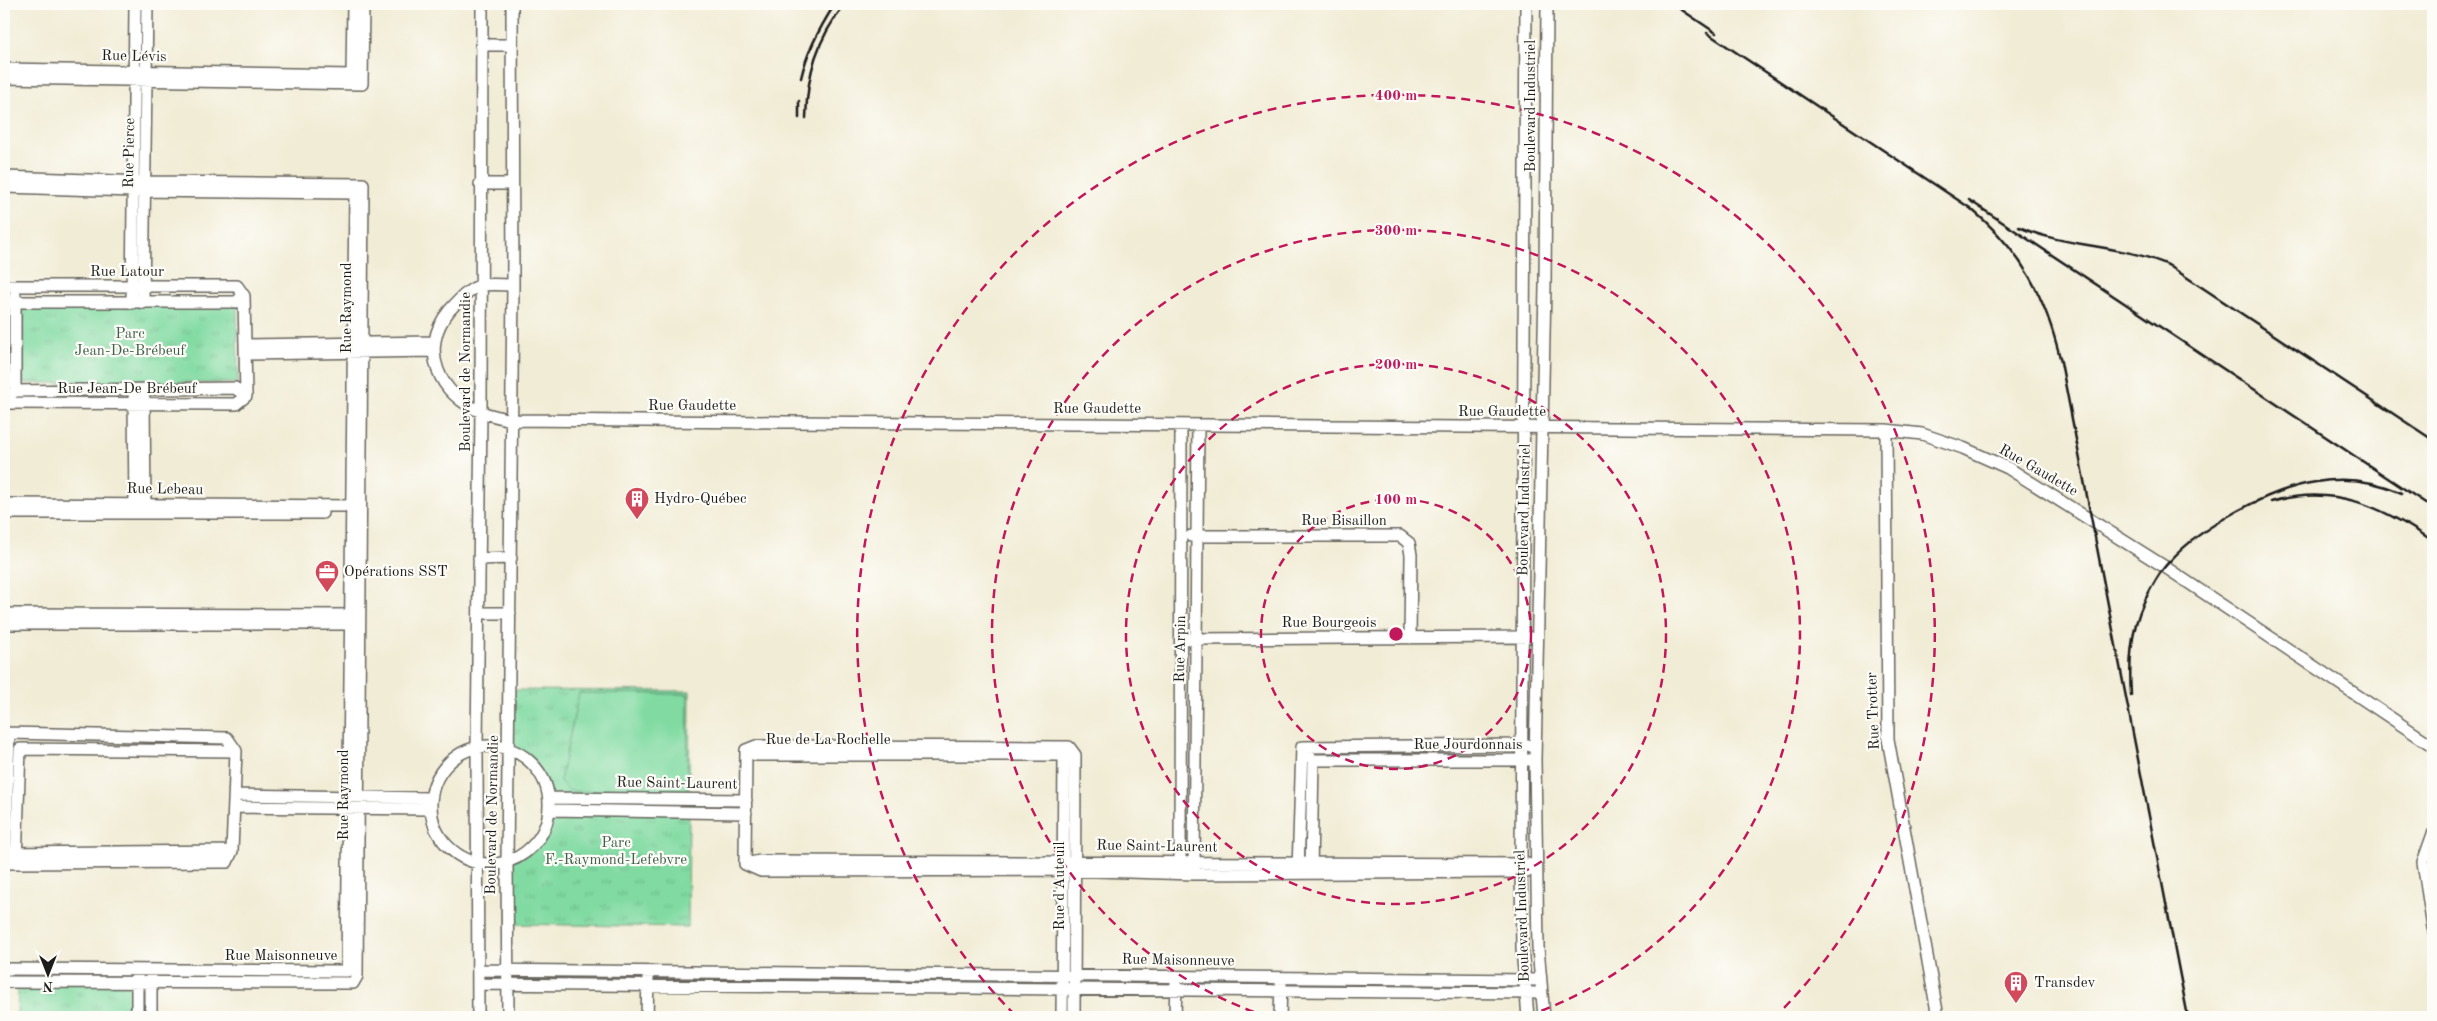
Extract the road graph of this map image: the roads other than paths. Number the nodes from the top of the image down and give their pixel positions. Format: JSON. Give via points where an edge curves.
{"nodes":[{"id":1,"x":135,"y":4,"type":"edge"},
{"id":2,"x":147,"y":4,"type":"edge"},
{"id":3,"x":353,"y":4,"type":"edge"},
{"id":4,"x":363,"y":4,"type":"edge"},
{"id":5,"x":482,"y":4,"type":"edge"},
{"id":6,"x":512,"y":4,"type":"edge"},
{"id":7,"x":1526,"y":4,"type":"edge"},
{"id":8,"x":1547,"y":4,"type":"edge"},
{"id":9,"x":481,"y":46,"type":"junction"},
{"id":10,"x":512,"y":46,"type":"junction"},
{"id":11,"x":4,"y":69,"type":"edge"},
{"id":12,"x":21,"y":74,"type":"junction"},
{"id":13,"x":352,"y":75,"type":"junction"},
{"id":14,"x":140,"y":77,"type":"junction"},
{"id":15,"x":4,"y":78,"type":"edge"},
{"id":16,"x":247,"y":78,"type":"junction"},
{"id":17,"x":362,"y":84,"type":"junction"},
{"id":18,"x":1526,"y":103,"type":"junction"},
{"id":19,"x":1546,"y":107,"type":"junction"},
{"id":20,"x":4,"y":177,"type":"edge"},
{"id":21,"x":18,"y":182,"type":"junction"},
{"id":22,"x":363,"y":184,"type":"junction"},
{"id":23,"x":480,"y":184,"type":"junction"},
{"id":24,"x":511,"y":184,"type":"junction"},
{"id":25,"x":139,"y":186,"type":"junction"},
{"id":26,"x":4,"y":187,"type":"edge"},
{"id":27,"x":248,"y":187,"type":"junction"},
{"id":28,"x":355,"y":193,"type":"junction"},
{"id":29,"x":1525,"y":219,"type":"junction"},
{"id":30,"x":1545,"y":223,"type":"junction"},
{"id":31,"x":513,"y":285,"type":"junction"},
{"id":32,"x":1524,"y":285,"type":"junction"},
{"id":33,"x":10,"y":286,"type":"edge"},
{"id":34,"x":482,"y":286,"type":"junction"},
{"id":35,"x":138,"y":287,"type":"junction"},
{"id":36,"x":1545,"y":287,"type":"junction"},
{"id":37,"x":244,"y":296,"type":"junction"},
{"id":38,"x":9,"y":302,"type":"edge"},
{"id":39,"x":138,"y":303,"type":"junction"},
{"id":40,"x":433,"y":346,"type":"junction"},
{"id":41,"x":358,"y":347,"type":"junction"},
{"id":42,"x":246,"y":349,"type":"junction"},
{"id":43,"x":15,"y":390,"type":"junction"},
{"id":44,"x":139,"y":390,"type":"junction"},
{"id":45,"x":246,"y":396,"type":"junction"},
{"id":46,"x":4,"y":402,"type":"edge"},
{"id":47,"x":140,"y":404,"type":"junction"},
{"id":48,"x":481,"y":412,"type":"junction"},
{"id":49,"x":512,"y":420,"type":"junction"},
{"id":50,"x":1181,"y":425,"type":"junction"},
{"id":51,"x":1198,"y":425,"type":"junction"},
{"id":52,"x":1523,"y":427,"type":"junction"},
{"id":53,"x":1542,"y":427,"type":"junction"},
{"id":54,"x":1886,"y":430,"type":"junction"},
{"id":55,"x":7,"y":509,"type":"edge"},
{"id":56,"x":140,"y":509,"type":"junction"},
{"id":57,"x":356,"y":510,"type":"junction"},
{"id":58,"x":1181,"y":536,"type":"junction"},
{"id":59,"x":1197,"y":536,"type":"junction"},
{"id":60,"x":511,"y":558,"type":"junction"},
{"id":61,"x":479,"y":559,"type":"junction"},
{"id":62,"x":479,"y":613,"type":"junction"},
{"id":63,"x":510,"y":613,"type":"junction"},
{"id":64,"x":4,"y":614,"type":"edge"},
{"id":65,"x":18,"y":619,"type":"junction"},
{"id":66,"x":356,"y":620,"type":"junction"},
{"id":67,"x":4,"y":624,"type":"edge"},
{"id":68,"x":1537,"y":636,"type":"junction"},
{"id":69,"x":1522,"y":637,"type":"junction"},
{"id":70,"x":1410,"y":638,"type":"junction"},
{"id":71,"x":1181,"y":639,"type":"junction"},
{"id":72,"x":1196,"y":639,"type":"junction"},
{"id":73,"x":9,"y":733,"type":"junction"},
{"id":74,"x":139,"y":736,"type":"junction"},
{"id":75,"x":1522,"y":745,"type":"junction"},
{"id":76,"x":1536,"y":745,"type":"junction"},
{"id":77,"x":477,"y":746,"type":"junction"},
{"id":78,"x":1402,"y":746,"type":"junction"},
{"id":79,"x":2433,"y":746,"type":"edge"},
{"id":80,"x":1302,"y":747,"type":"junction"},
{"id":81,"x":509,"y":748,"type":"junction"},
{"id":82,"x":20,"y":749,"type":"junction"},
{"id":83,"x":139,"y":750,"type":"junction"},
{"id":84,"x":236,"y":751,"type":"junction"},
{"id":85,"x":1070,"y":754,"type":"joint"},
{"id":86,"x":1313,"y":760,"type":"junction"},
{"id":87,"x":1401,"y":760,"type":"junction"},
{"id":88,"x":1522,"y":760,"type":"junction"},
{"id":89,"x":1535,"y":760,"type":"junction"},
{"id":90,"x":235,"y":795,"type":"junction"},
{"id":91,"x":354,"y":796,"type":"junction"},
{"id":92,"x":549,"y":798,"type":"junction"},
{"id":93,"x":608,"y":798,"type":"junction"},
{"id":94,"x":746,"y":800,"type":"junction"},
{"id":95,"x":430,"y":804,"type":"junction"},
{"id":96,"x":234,"y":807,"type":"junction"},
{"id":97,"x":354,"y":808,"type":"junction"},
{"id":98,"x":549,"y":810,"type":"junction"},
{"id":99,"x":608,"y":811,"type":"junction"},
{"id":100,"x":746,"y":813,"type":"junction"},
{"id":101,"x":2433,"y":834,"type":"edge"},
{"id":102,"x":8,"y":858,"type":"edge"},
{"id":103,"x":507,"y":862,"type":"junction"},
{"id":104,"x":477,"y":863,"type":"junction"},
{"id":105,"x":1069,"y":866,"type":"junction"},
{"id":106,"x":1180,"y":868,"type":"junction"},
{"id":107,"x":1194,"y":868,"type":"junction"},
{"id":108,"x":1521,"y":868,"type":"junction"},
{"id":109,"x":1536,"y":868,"type":"junction"},
{"id":110,"x":1298,"y":869,"type":"junction"},
{"id":111,"x":1311,"y":869,"type":"junction"},
{"id":112,"x":353,"y":917,"type":"junction"},
{"id":113,"x":2433,"y":928,"type":"edge"},
{"id":114,"x":4,"y":969,"type":"edge"},
{"id":115,"x":137,"y":970,"type":"junction"},
{"id":116,"x":151,"y":970,"type":"junction"},
{"id":117,"x":478,"y":970,"type":"junction"},
{"id":118,"x":508,"y":970,"type":"junction"},
{"id":119,"x":346,"y":971,"type":"junction"},
{"id":120,"x":648,"y":971,"type":"junction"},
{"id":121,"x":748,"y":972,"type":"junction"},
{"id":122,"x":858,"y":973,"type":"junction"},
{"id":123,"x":963,"y":974,"type":"junction"},
{"id":124,"x":1068,"y":975,"type":"junction"},
{"id":125,"x":1176,"y":976,"type":"junction"},
{"id":126,"x":1281,"y":977,"type":"junction"},
{"id":127,"x":1392,"y":978,"type":"junction"},
{"id":128,"x":1524,"y":980,"type":"junction"},
{"id":129,"x":1539,"y":980,"type":"junction"},
{"id":130,"x":4,"y":982,"type":"edge"},
{"id":131,"x":137,"y":982,"type":"junction"},
{"id":132,"x":151,"y":982,"type":"junction"},
{"id":133,"x":353,"y":983,"type":"junction"},
{"id":134,"x":479,"y":984,"type":"junction"},
{"id":135,"x":508,"y":984,"type":"junction"},
{"id":136,"x":647,"y":986,"type":"junction"},
{"id":137,"x":748,"y":986,"type":"junction"},
{"id":138,"x":859,"y":987,"type":"junction"},
{"id":139,"x":963,"y":988,"type":"junction"},
{"id":140,"x":1068,"y":989,"type":"junction"},
{"id":141,"x":1176,"y":990,"type":"junction"},
{"id":142,"x":1281,"y":991,"type":"junction"},
{"id":143,"x":1392,"y":992,"type":"junction"},
{"id":144,"x":1525,"y":993,"type":"junction"},
{"id":145,"x":1541,"y":993,"type":"junction"},
{"id":146,"x":137,"y":1017,"type":"edge"},
{"id":147,"x":151,"y":1017,"type":"edge"},
{"id":148,"x":478,"y":1017,"type":"edge"},
{"id":149,"x":508,"y":1017,"type":"edge"},
{"id":150,"x":647,"y":1017,"type":"edge"},
{"id":151,"x":1062,"y":1017,"type":"edge"},
{"id":152,"x":1074,"y":1017,"type":"edge"},
{"id":153,"x":1175,"y":1017,"type":"edge"},
{"id":154,"x":1280,"y":1017,"type":"edge"},
{"id":155,"x":1528,"y":1017,"type":"edge"},
{"id":156,"x":1544,"y":1017,"type":"edge"},
{"id":157,"x":1938,"y":1017,"type":"edge"}],
"edges":[{"from":1,"to":14,"type":"street","name":"Rue Pierce"},
{"from":2,"to":14,"type":"street","name":"Rue Pierce"},
{"from":3,"to":13,"type":"street"},
{"from":4,"to":17,"type":"street"},
{"from":5,"to":9,"type":"street","name":"Boulevard de Normandie"},
{"from":6,"to":10,"type":"street","name":"Boulevard de Normandie"},
{"from":7,"to":18,"type":"street","name":"Boulevard Industriel"},
{"from":8,"to":19,"type":"street","name":"Boulevard Industriel"},
{"from":9,"to":10,"type":"street"},
{"from":9,"to":23,"type":"street","name":"Boulevard de Normandie"},
{"from":10,"to":24,"type":"street","name":"Boulevard de Normandie"},
{"from":11,"to":12,"type":"street","name":"Rue Lévis"},
{"from":12,"to":14,"type":"street","name":"Rue Lévis"},
{"from":12,"to":15,"type":"street","name":"Rue Lévis"},
{"from":13,"to":16,"type":"street","name":"Rue Lévis"},
{"from":13,"to":17,"type":"street"},
{"from":14,"to":16,"type":"street","name":"Rue Lévis"},
{"from":14,"to":25,"type":"street","name":"Rue Pierce"},
{"from":16,"to":17,"type":"street","name":"Rue Lévis"},
{"from":18,"to":19,"type":"street"},
{"from":18,"to":29,"type":"street","name":"Boulevard Industriel"},
{"from":19,"to":30,"type":"street","name":"Boulevard Industriel"},
{"from":20,"to":21,"type":"street"},
{"from":21,"to":25,"type":"street"},
{"from":21,"to":26,"type":"street"},
{"from":22,"to":27,"type":"street"},
{"from":22,"to":28,"type":"street"},
{"from":22,"to":41,"type":"street","name":"Rue Raymond"},
{"from":23,"to":24,"type":"street"},
{"from":23,"to":34,"type":"street","name":"Boulevard de Normandie"},
{"from":24,"to":31,"type":"street","name":"Boulevard de Normandie"},
{"from":25,"to":27,"type":"street"},
{"from":25,"to":35,"type":"street","name":"Rue Pierce"},
{"from":27,"to":28,"type":"street"},
{"from":28,"to":41,"type":"street","name":"Rue Raymond"},
{"from":29,"to":30,"type":"street"},
{"from":29,"to":32,"type":"street","name":"Boulevard Industriel"},
{"from":30,"to":36,"type":"street","name":"Boulevard Industriel"},
{"from":31,"to":34,"type":"street"},
{"from":31,"to":49,"type":"street","name":"Boulevard de Normandie"},
{"from":32,"to":36,"type":"street"},
{"from":32,"to":52,"type":"street","name":"Boulevard Industriel"},
{"from":33,"to":35,"type":"street","name":"Rue Latour"},
{"from":33,"to":38,"type":"street"},
{"from":34,"to":40,"type":"street","via":[[464,294],[439,324]]},
{"from":34,"to":48,"type":"street","name":"Boulevard de Normandie"},
{"from":35,"to":37,"type":"street","name":"Rue Latour","via":[[237,286]]},
{"from":35,"to":39,"type":"street","name":"Rue Pierce"},
{"from":36,"to":53,"type":"street","name":"Boulevard Industriel"},
{"from":37,"to":39,"type":"street","name":"Rue Latour","via":[[236,302]]},
{"from":37,"to":42,"type":"street"},
{"from":38,"to":39,"type":"street","name":"Rue Latour"},
{"from":38,"to":43,"type":"street"},
{"from":40,"to":41,"type":"street"},
{"from":40,"to":48,"type":"street","via":[[436,366],[448,389]]},
{"from":41,"to":42,"type":"street"},
{"from":41,"to":57,"type":"street","name":"Rue Raymond"},
{"from":42,"to":45,"type":"street"},
{"from":43,"to":44,"type":"street","name":"Rue Jean-De Brébeuf"},
{"from":43,"to":46,"type":"street","name":"Rue Jean-De Brébeuf"},
{"from":44,"to":45,"type":"street","name":"Rue Jean-De Brébeuf","via":[[235,388]]},
{"from":44,"to":47,"type":"street"},
{"from":45,"to":47,"type":"street","name":"Rue Jean-De Brébeuf","via":[[236,404]]},
{"from":46,"to":47,"type":"street","name":"Rue Jean-De Brébeuf"},
{"from":47,"to":56,"type":"street"},
{"from":48,"to":49,"type":"street","name":"Rue Gaudette"},
{"from":48,"to":61,"type":"street","name":"Boulevard de Normandie"},
{"from":49,"to":50,"type":"street","name":"Rue Gaudette"},
{"from":49,"to":60,"type":"street","name":"Boulevard de Normandie"},
{"from":50,"to":51,"type":"street","name":"Rue Gaudette"},
{"from":50,"to":58,"type":"street","name":"Rue Arpin"},
{"from":51,"to":52,"type":"street","name":"Rue Gaudette"},
{"from":51,"to":59,"type":"street","name":"Rue Arpin"},
{"from":52,"to":53,"type":"street","name":"Rue Gaudette"},
{"from":52,"to":69,"type":"street","name":"Boulevard Industriel"},
{"from":53,"to":54,"type":"street","name":"Rue Gaudette"},
{"from":53,"to":68,"type":"street","name":"Boulevard Industriel"},
{"from":54,"to":79,"type":"street","name":"Rue Gaudette","via":[[1922,434],[2008,468]]},
{"from":54,"to":157,"type":"street","name":"Rue Trotter","via":[[1888,739]]},
{"from":55,"to":56,"type":"street","name":"Rue Lebeau"},
{"from":56,"to":57,"type":"street","name":"Rue Lebeau"},
{"from":57,"to":66,"type":"street","name":"Rue Raymond"},
{"from":58,"to":59,"type":"street","name":"Rue Bisaillon"},
{"from":58,"to":71,"type":"street","name":"Rue Arpin"},
{"from":59,"to":70,"type":"street","name":"Rue Bisaillon","via":[[1400,536],[1409,543],[1411,555]]},
{"from":59,"to":72,"type":"street","name":"Rue Arpin"},
{"from":60,"to":61,"type":"street"},
{"from":60,"to":63,"type":"street","name":"Boulevard de Normandie"},
{"from":61,"to":62,"type":"street","name":"Boulevard de Normandie"},
{"from":62,"to":63,"type":"street"},
{"from":62,"to":77,"type":"street","name":"Boulevard de Normandie"},
{"from":63,"to":81,"type":"street","name":"Boulevard de Normandie"},
{"from":64,"to":65,"type":"street"},
{"from":65,"to":66,"type":"street"},
{"from":65,"to":67,"type":"street"},
{"from":66,"to":91,"type":"street","name":"Rue Raymond"},
{"from":68,"to":69,"type":"street","name":"Rue Bourgeois"},
{"from":68,"to":76,"type":"street","name":"Boulevard Industriel"},
{"from":69,"to":70,"type":"street","name":"Rue Bourgeois"},
{"from":69,"to":75,"type":"street","name":"Boulevard Industriel"},
{"from":70,"to":72,"type":"street","name":"Rue Bourgeois"},
{"from":71,"to":72,"type":"street","name":"Rue Bourgeois"},
{"from":71,"to":106,"type":"street","name":"Rue Arpin"},
{"from":72,"to":107,"type":"street","name":"Rue Arpin"},
{"from":73,"to":74,"type":"street"},
{"from":73,"to":82,"type":"street"},
{"from":73,"to":102,"type":"street"},
{"from":74,"to":83,"type":"street"},
{"from":74,"to":84,"type":"street","via":[[227,738]]},
{"from":75,"to":76,"type":"street","name":"Rue Jourdonnais"},
{"from":75,"to":78,"type":"street","name":"Rue Jourdonnais"},
{"from":75,"to":88,"type":"street","name":"Boulevard Industriel"},
{"from":76,"to":89,"type":"street","name":"Boulevard Industriel"},
{"from":77,"to":81,"type":"street"},
{"from":77,"to":95,"type":"street","via":[[446,763],[434,784]]},
{"from":77,"to":104,"type":"street","name":"Boulevard de Normandie"},
{"from":78,"to":80,"type":"street","name":"Rue Jourdonnais"},
{"from":78,"to":87,"type":"street","name":"Rue Jourdonnais"},
{"from":80,"to":86,"type":"street"},
{"from":80,"to":110,"type":"street"},
{"from":81,"to":92,"type":"street","via":[[536,767]]},
{"from":81,"to":103,"type":"street","name":"Boulevard de Normandie"},
{"from":82,"to":83,"type":"street"},
{"from":82,"to":102,"type":"street"},
{"from":83,"to":84,"type":"street"},
{"from":84,"to":90,"type":"street"},
{"from":85,"to":94,"type":"street","name":"Rue de La Rochelle","via":[[751,748]]},
{"from":85,"to":105,"type":"street","name":"Rue d'Auteuil"},
{"from":86,"to":87,"type":"street","name":"Rue Jourdonnais"},
{"from":86,"to":111,"type":"street"},
{"from":87,"to":88,"type":"street","name":"Rue Jourdonnais"},
{"from":88,"to":89,"type":"street","name":"Rue Jourdonnais"},
{"from":88,"to":108,"type":"street","name":"Boulevard Industriel"},
{"from":89,"to":109,"type":"street","name":"Boulevard Industriel"},
{"from":90,"to":91,"type":"street"},
{"from":90,"to":96,"type":"street"},
{"from":91,"to":95,"type":"street"},
{"from":91,"to":97,"type":"street","name":"Rue Raymond"},
{"from":92,"to":93,"type":"street","name":"Rue Saint-Laurent"},
{"from":92,"to":98,"type":"street"},
{"from":93,"to":94,"type":"street","name":"Rue Saint-Laurent"},
{"from":93,"to":99,"type":"street","name":"Rue Saint-Laurent"},
{"from":94,"to":100,"type":"street","name":"Rue de La Rochelle"},
{"from":95,"to":97,"type":"street"},
{"from":95,"to":104,"type":"street","via":[[432,822],[448,848]]},
{"from":96,"to":97,"type":"street"},
{"from":96,"to":102,"type":"street","via":[[230,857]]},
{"from":97,"to":112,"type":"street","name":"Rue Raymond"},
{"from":98,"to":99,"type":"street","name":"Rue Saint-Laurent"},
{"from":98,"to":103,"type":"street","via":[[545,827],[536,842]]},
{"from":99,"to":100,"type":"street","name":"Rue Saint-Laurent"},
{"from":100,"to":105,"type":"street","name":"Rue Saint-Laurent","via":[[745,864],[761,871],[911,866]]},
{"from":101,"to":113,"type":"street","via":[[2423,862]]},
{"from":103,"to":104,"type":"street"},
{"from":103,"to":118,"type":"street","name":"Boulevard de Normandie"},
{"from":104,"to":117,"type":"street","name":"Boulevard de Normandie"},
{"from":105,"to":106,"type":"street","name":"Rue Saint-Laurent"},
{"from":105,"to":124,"type":"street","name":"Rue d'Auteuil"},
{"from":106,"to":107,"type":"street","name":"Rue Saint-Laurent"},
{"from":107,"to":110,"type":"street","name":"Rue Saint-Laurent"},
{"from":108,"to":109,"type":"street","name":"Rue Saint-Laurent"},
{"from":108,"to":111,"type":"street","name":"Rue Saint-Laurent"},
{"from":108,"to":128,"type":"street","name":"Boulevard Industriel"},
{"from":109,"to":129,"type":"street","name":"Boulevard Industriel"},
{"from":110,"to":111,"type":"street","name":"Rue Saint-Laurent"},
{"from":112,"to":119,"type":"street","name":"Rue Raymond"},
{"from":112,"to":133,"type":"street","name":"Rue Raymond","via":[[357,976]]},
{"from":114,"to":115,"type":"street","name":"Rue Maisonneuve"},
{"from":114,"to":130,"type":"street","name":"Rue Maisonneuve"},
{"from":115,"to":116,"type":"street","name":"Rue Maisonneuve"},
{"from":115,"to":131,"type":"street"},
{"from":116,"to":119,"type":"street","name":"Rue Maisonneuve"},
{"from":116,"to":132,"type":"street"},
{"from":117,"to":118,"type":"street","name":"Rue Maisonneuve"},
{"from":117,"to":134,"type":"street","name":"Boulevard de Normandie"},
{"from":118,"to":120,"type":"street","name":"Rue Maisonneuve"},
{"from":118,"to":135,"type":"street","name":"Boulevard de Normandie"},
{"from":119,"to":133,"type":"street","name":"Rue Maisonneuve"},
{"from":120,"to":121,"type":"street","name":"Rue Maisonneuve"},
{"from":120,"to":136,"type":"street"},
{"from":121,"to":122,"type":"street","name":"Rue Maisonneuve"},
{"from":121,"to":137,"type":"street"},
{"from":122,"to":123,"type":"street","name":"Rue Maisonneuve"},
{"from":122,"to":138,"type":"street"},
{"from":123,"to":124,"type":"street","name":"Rue Maisonneuve"},
{"from":123,"to":139,"type":"street"},
{"from":124,"to":125,"type":"street","name":"Rue Maisonneuve"},
{"from":124,"to":140,"type":"street","name":"Rue d'Auteuil"},
{"from":125,"to":126,"type":"street","name":"Rue Maisonneuve"},
{"from":125,"to":141,"type":"street"},
{"from":126,"to":127,"type":"street","name":"Rue Maisonneuve"},
{"from":126,"to":142,"type":"street"},
{"from":127,"to":128,"type":"street","name":"Rue Maisonneuve"},
{"from":127,"to":143,"type":"street"},
{"from":128,"to":129,"type":"street","name":"Rue Maisonneuve"},
{"from":128,"to":144,"type":"street","name":"Boulevard Industriel"},
{"from":129,"to":145,"type":"street","name":"Boulevard Industriel"},
{"from":130,"to":131,"type":"street","name":"Rue Maisonneuve"},
{"from":131,"to":132,"type":"street","name":"Rue Maisonneuve"},
{"from":131,"to":146,"type":"street"},
{"from":132,"to":133,"type":"street","name":"Rue Maisonneuve"},
{"from":132,"to":147,"type":"street"},
{"from":134,"to":135,"type":"street","name":"Rue Maisonneuve"},
{"from":134,"to":148,"type":"street","name":"Boulevard de Normandie"},
{"from":135,"to":136,"type":"street","name":"Rue Maisonneuve"},
{"from":135,"to":149,"type":"street","name":"Boulevard de Normandie"},
{"from":136,"to":137,"type":"street","name":"Rue Maisonneuve"},
{"from":136,"to":150,"type":"street"},
{"from":137,"to":138,"type":"street","name":"Rue Maisonneuve"},
{"from":138,"to":139,"type":"street","name":"Rue Maisonneuve"},
{"from":139,"to":140,"type":"street","name":"Rue Maisonneuve"},
{"from":140,"to":141,"type":"street","name":"Rue Maisonneuve"},
{"from":140,"to":151,"type":"street","name":"Rue d'Auteuil"},
{"from":140,"to":152,"type":"street","name":"Rue d'Auteuil"},
{"from":141,"to":142,"type":"street","name":"Rue Maisonneuve"},
{"from":141,"to":153,"type":"street"},
{"from":142,"to":143,"type":"street","name":"Rue Maisonneuve"},
{"from":142,"to":154,"type":"street"},
{"from":143,"to":144,"type":"street","name":"Rue Maisonneuve"},
{"from":144,"to":145,"type":"street","name":"Rue Maisonneuve"},
{"from":144,"to":155,"type":"street","name":"Boulevard Industriel"},
{"from":145,"to":156,"type":"street","name":"Boulevard Industriel"}]}
